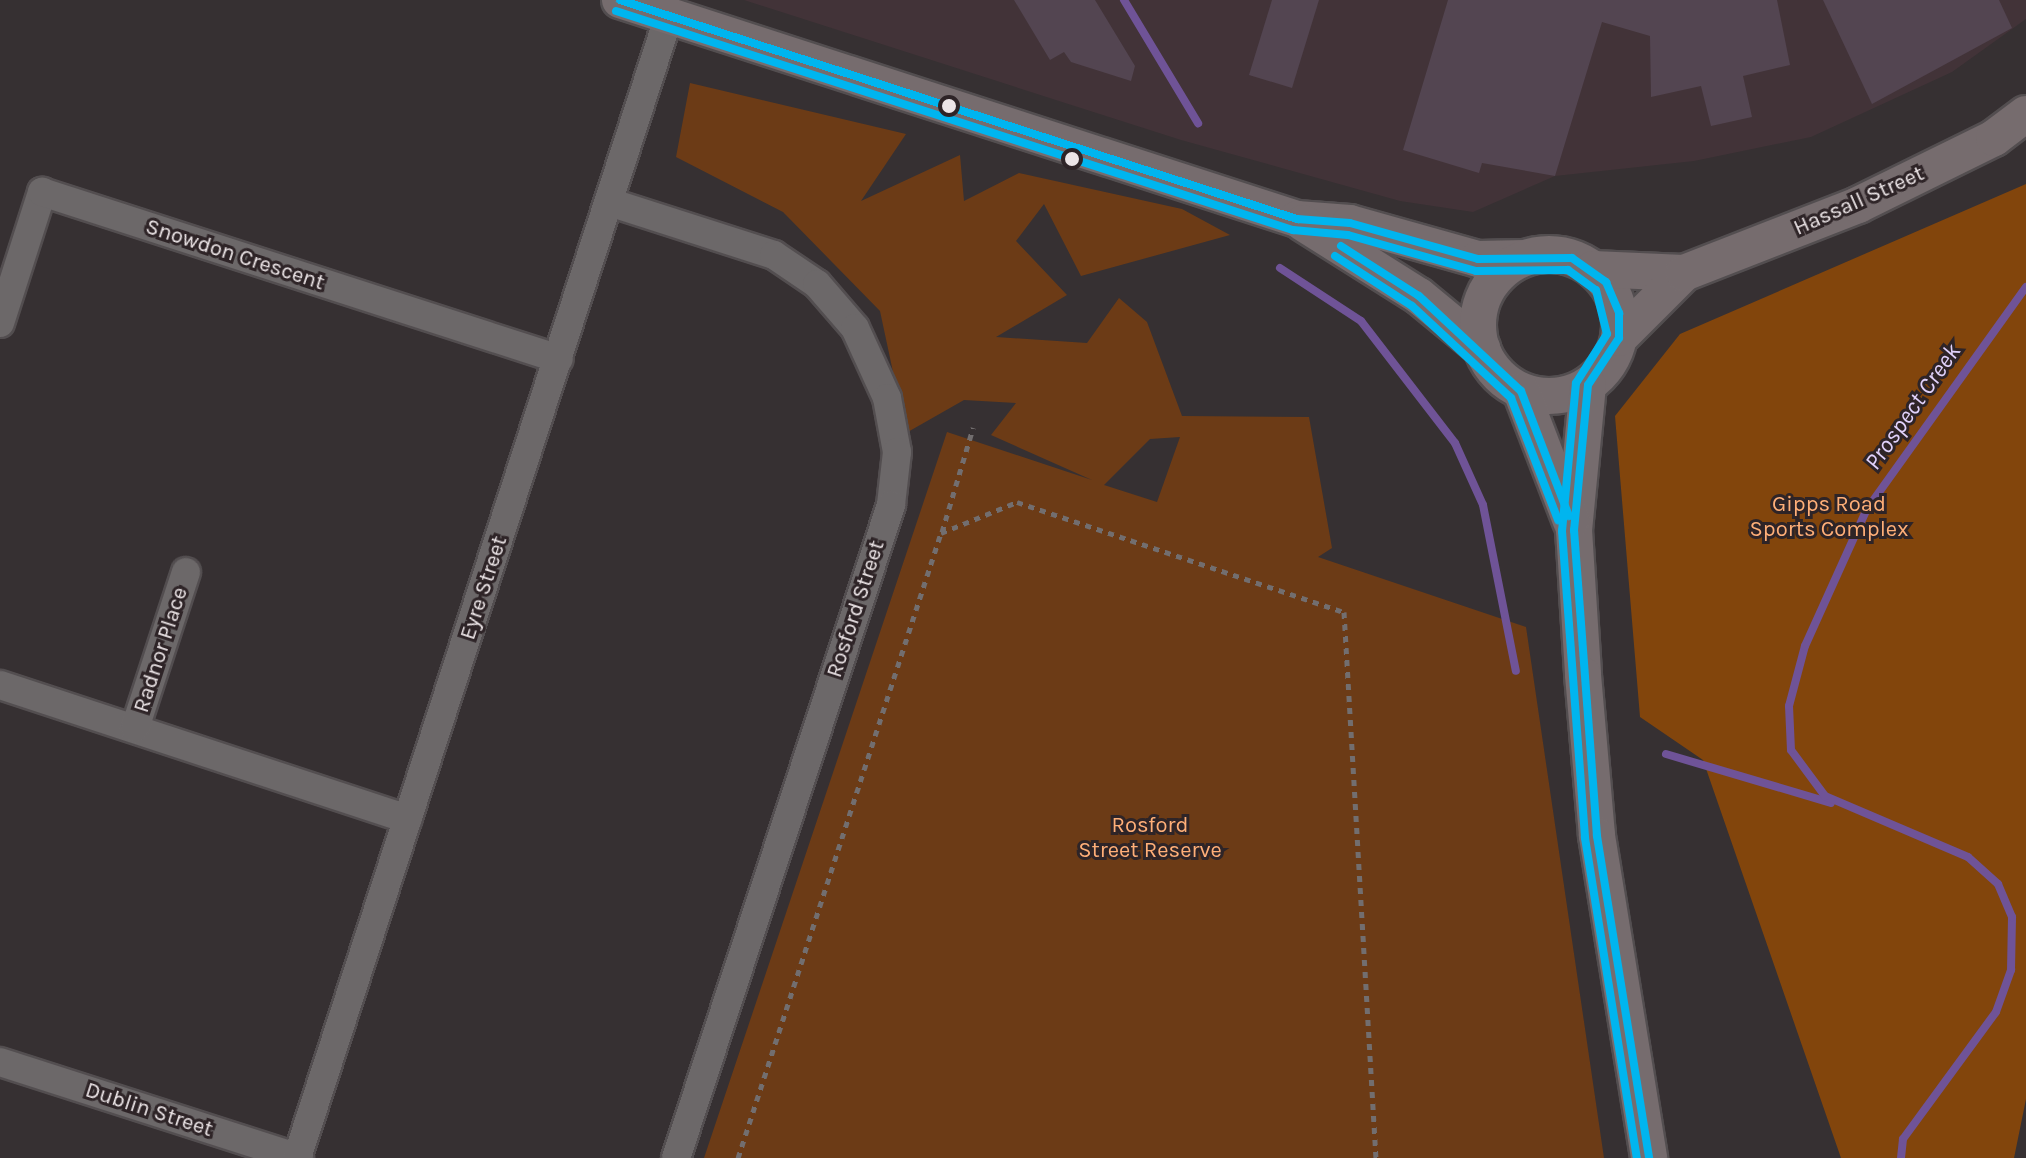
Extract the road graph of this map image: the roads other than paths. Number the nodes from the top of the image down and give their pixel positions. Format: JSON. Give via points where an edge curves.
{"nodes":[{"id":1,"x":620,"y":0,"type":"edge"},
{"id":2,"x":669,"y":16,"type":"junction"},
{"id":3,"x":2026,"y":114,"type":"edge"},
{"id":4,"x":609,"y":202,"type":"junction"},
{"id":5,"x":1297,"y":219,"type":"junction"},
{"id":6,"x":1524,"y":258,"type":"junction"},
{"id":7,"x":1593,"y":269,"type":"junction"},
{"id":8,"x":1684,"y":273,"type":"junction"},
{"id":9,"x":0,"y":323,"type":"edge"},
{"id":10,"x":1619,"y":338,"type":"junction"},
{"id":11,"x":1482,"y":348,"type":"junction"},
{"id":12,"x":559,"y":359,"type":"junction"},
{"id":13,"x":1588,"y":385,"type":"junction"},
{"id":14,"x":1521,"y":391,"type":"junction"},
{"id":15,"x":1574,"y":530,"type":"junction"},
{"id":16,"x":186,"y":572,"type":"dead end"},
{"id":17,"x":0,"y":685,"type":"edge"},
{"id":18,"x":135,"y":728,"type":"junction"},
{"id":19,"x":408,"y":819,"type":"junction"},
{"id":20,"x":0,"y":1062,"type":"edge"},
{"id":21,"x":298,"y":1158,"type":"edge"},
{"id":22,"x":676,"y":1158,"type":"edge"},
{"id":23,"x":1649,"y":1158,"type":"edge"}],
"edges":[{"from":1,"to":2,"type":"main road"},
{"from":2,"to":4,"type":"street","name":"Eyre Street"},
{"from":2,"to":5,"type":"main road"},
{"from":3,"to":8,"type":"main road","name":"Hassall Street","via":[[1994,138],[1858,205]]},
{"from":4,"to":12,"type":"street","name":"Eyre Street"},
{"from":4,"to":22,"type":"street","name":"Rosford Street","via":[[774,255],[817,284],[855,328],[887,398],[897,452],[891,505]]},
{"from":5,"to":6,"type":"main road","via":[[1350,223],[1478,259]]},
{"from":5,"to":11,"type":"main road","via":[[1419,296]]},
{"from":6,"to":7,"type":"main road","via":[[1551,253]]},
{"from":6,"to":11,"type":"main road","via":[[1484,296]]},
{"from":7,"to":8,"type":"main road","name":"Hassall Street"},
{"from":7,"to":10,"type":"main road","via":[[1614,296]]},
{"from":8,"to":10,"type":"main road","name":"Hassall Street"},
{"from":9,"to":12,"type":"street","name":"Snowdon Crescent","via":[[42,192]]},
{"from":10,"to":13,"type":"main road"},
{"from":11,"to":14,"type":"main road","via":[[1503,380]]},
{"from":12,"to":19,"type":"street","name":"Eyre Street"},
{"from":13,"to":14,"type":"main road","via":[[1544,396]]},
{"from":13,"to":15,"type":"main road"},
{"from":14,"to":15,"type":"main road"},
{"from":15,"to":23,"type":"main road","via":[[1597,836]]},
{"from":16,"to":18,"type":"street","name":"Radnor Place"},
{"from":17,"to":18,"type":"street"},
{"from":18,"to":19,"type":"street"},
{"from":19,"to":21,"type":"street","name":"Eyre Street"},
{"from":20,"to":21,"type":"street","name":"Dublin Street"}]}
